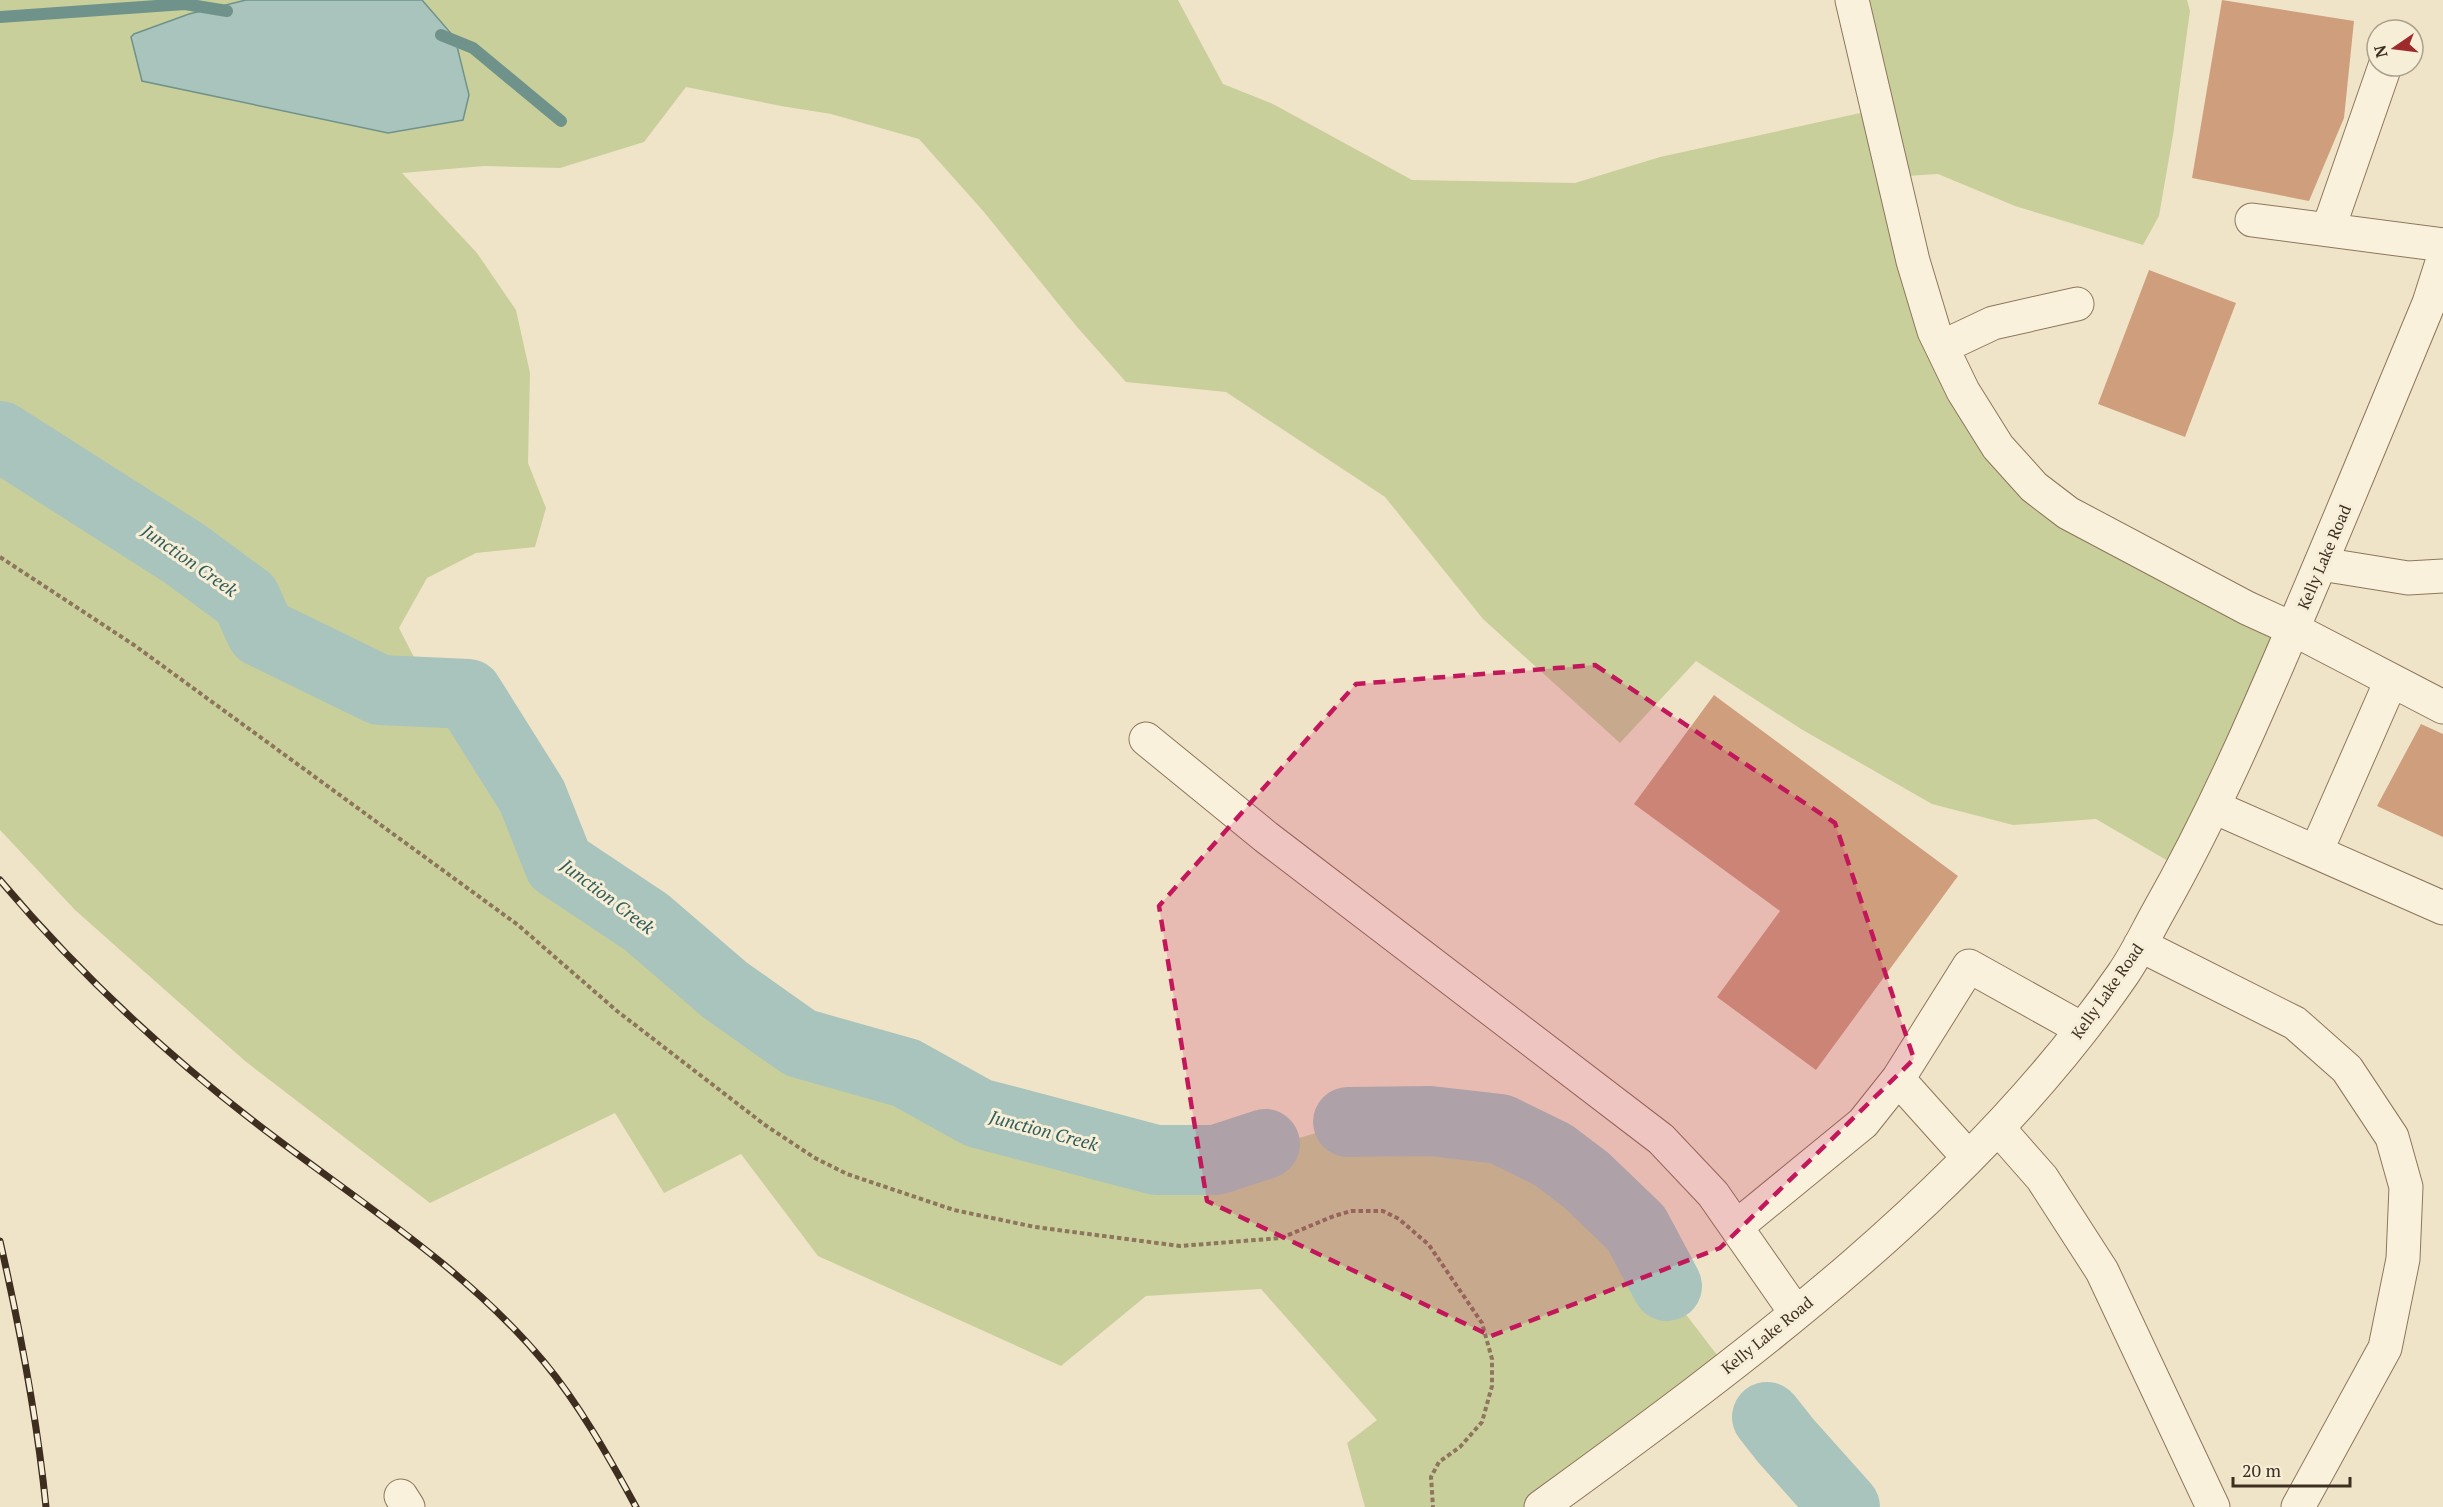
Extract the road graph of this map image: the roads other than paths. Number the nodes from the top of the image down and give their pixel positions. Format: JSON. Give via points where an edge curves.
{"nodes":[{"id":1,"x":1852,"y":0,"type":"edge"},
{"id":2,"x":2381,"y":78,"type":"edge"},
{"id":3,"x":2252,"y":220,"type":"dead end"},
{"id":4,"x":2328,"y":230,"type":"junction"},
{"id":5,"x":2443,"y":245,"type":"edge"},
{"id":6,"x":2443,"y":260,"type":"edge"},
{"id":7,"x":2077,"y":304,"type":"dead end"},
{"id":8,"x":1942,"y":347,"type":"junction"},
{"id":9,"x":2321,"y":564,"type":"junction"},
{"id":10,"x":2443,"y":576,"type":"edge"},
{"id":11,"x":2293,"y":629,"type":"junction"},
{"id":12,"x":2391,"y":681,"type":"junction"},
{"id":13,"x":2443,"y":707,"type":"edge"},
{"id":14,"x":1146,"y":739,"type":"dead end"},
{"id":15,"x":2214,"y":807,"type":"junction"},
{"id":16,"x":2316,"y":852,"type":"junction"},
{"id":17,"x":2443,"y":908,"type":"edge"},
{"id":18,"x":2140,"y":945,"type":"junction"},
{"id":19,"x":2082,"y":1029,"type":"junction"},
{"id":20,"x":1898,"y":1079,"type":"junction"},
{"id":21,"x":1998,"y":1128,"type":"junction"},
{"id":22,"x":1968,"y":1156,"type":"junction"},
{"id":23,"x":1737,"y":1227,"type":"junction"},
{"id":24,"x":1796,"y":1313,"type":"junction"},
{"id":25,"x":1541,"y":1507,"type":"edge"},
{"id":26,"x":2213,"y":1507,"type":"edge"},
{"id":27,"x":2298,"y":1507,"type":"edge"}],
"edges":[{"from":1,"to":8,"type":"street","via":[[1913,261]]},
{"from":2,"to":4,"type":"street"},
{"from":3,"to":4,"type":"street"},
{"from":4,"to":5,"type":"street"},
{"from":6,"to":9,"type":"street","name":"Kelly Lake Road","via":[[2429,303]]},
{"from":7,"to":8,"type":"street","via":[[1993,323]]},
{"from":8,"to":11,"type":"street","via":[[1998,447],[2034,487],[2068,513]]},
{"from":9,"to":10,"type":"street","via":[[2408,578]]},
{"from":9,"to":11,"type":"street","name":"Kelly Lake Road"},
{"from":11,"to":12,"type":"street"},
{"from":11,"to":15,"type":"street","name":"Kelly Lake Road"},
{"from":12,"to":13,"type":"street"},
{"from":12,"to":16,"type":"street"},
{"from":14,"to":23,"type":"street","via":[[1266,837],[1661,1138],[1713,1194]]},
{"from":15,"to":16,"type":"street"},
{"from":15,"to":18,"type":"street","name":"Kelly Lake Road"},
{"from":16,"to":17,"type":"street"},
{"from":18,"to":19,"type":"street","name":"Kelly Lake Road"},
{"from":18,"to":27,"type":"street","via":[[2295,1023],[2347,1069],[2392,1137],[2406,1187],[2403,1259],[2385,1348]]},
{"from":19,"to":20,"type":"street","via":[[1969,966]]},
{"from":19,"to":21,"type":"street","name":"Kelly Lake Road"},
{"from":20,"to":22,"type":"street"},
{"from":20,"to":23,"type":"street","via":[[1863,1123]]},
{"from":21,"to":22,"type":"street","name":"Kelly Lake Road"},
{"from":21,"to":26,"type":"street","via":[[2042,1178],[2102,1271]]},
{"from":22,"to":24,"type":"street","name":"Kelly Lake Road"},
{"from":23,"to":24,"type":"street"},
{"from":24,"to":25,"type":"street","name":"Kelly Lake Road"}]}
